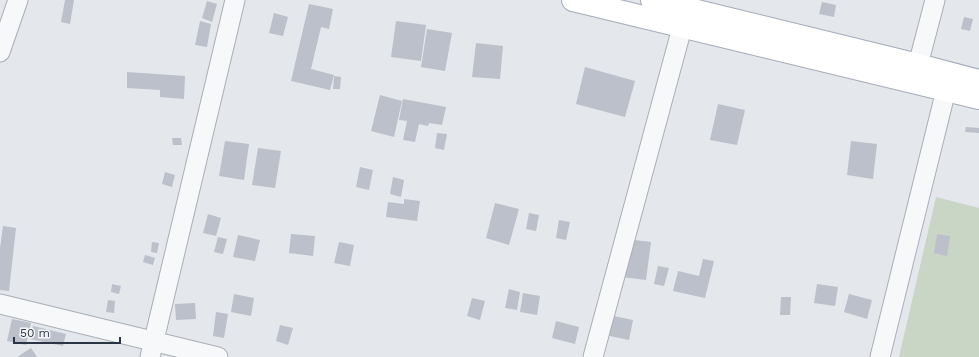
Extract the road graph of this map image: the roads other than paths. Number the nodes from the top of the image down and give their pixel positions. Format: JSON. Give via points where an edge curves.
{"nodes":[{"id":1,"x":18,"y":0,"type":"edge"},
{"id":2,"x":235,"y":0,"type":"edge"},
{"id":3,"x":573,"y":0,"type":"edge"},
{"id":4,"x":652,"y":0,"type":"edge"},
{"id":5,"x":935,"y":0,"type":"edge"},
{"id":6,"x":686,"y":11,"type":"edge"},
{"id":7,"x":0,"y":52,"type":"edge"},
{"id":8,"x":918,"y":64,"type":"junction"},
{"id":9,"x":979,"y":81,"type":"edge"},
{"id":10,"x":946,"y":90,"type":"junction"},
{"id":11,"x":979,"y":98,"type":"edge"},
{"id":12,"x":0,"y":304,"type":"edge"},
{"id":13,"x":152,"y":349,"type":"edge"},
{"id":14,"x":218,"y":357,"type":"edge"},
{"id":15,"x":593,"y":357,"type":"edge"},
{"id":16,"x":880,"y":357,"type":"edge"}],
"edges":[{"from":1,"to":7,"type":"street"},
{"from":2,"to":13,"type":"street"},
{"from":3,"to":6,"type":"main road"},
{"from":4,"to":6,"type":"main road"},
{"from":5,"to":8,"type":"street"},
{"from":6,"to":8,"type":"main road"},
{"from":6,"to":10,"type":"main road","via":[[763,47]]},
{"from":6,"to":15,"type":"street"},
{"from":8,"to":9,"type":"main road"},
{"from":10,"to":11,"type":"main road"},
{"from":10,"to":16,"type":"street"},
{"from":12,"to":13,"type":"street"},
{"from":13,"to":14,"type":"street"}]}
